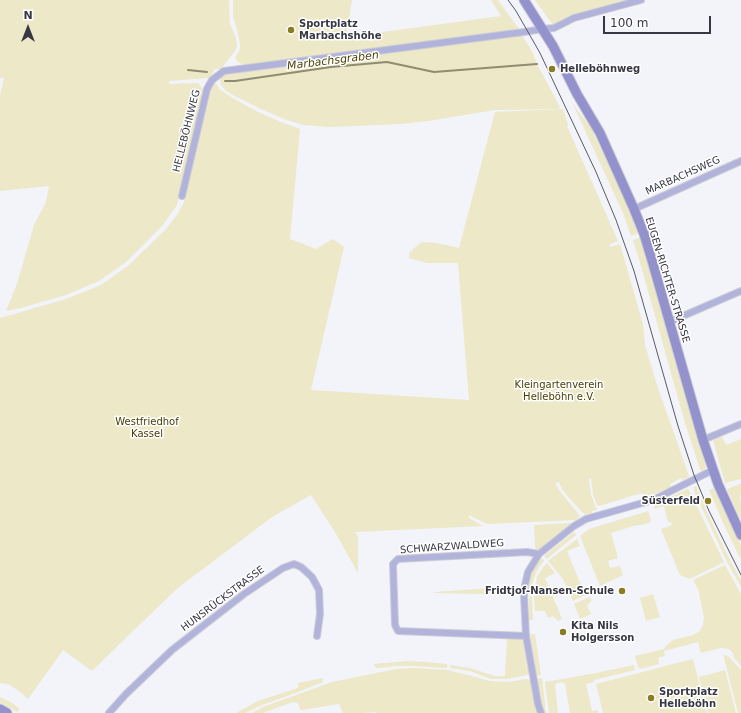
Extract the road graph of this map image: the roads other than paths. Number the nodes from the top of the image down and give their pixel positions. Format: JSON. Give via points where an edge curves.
{"nodes":[{"id":1,"x":524,"y":0,"type":"edge"},
{"id":2,"x":641,"y":0,"type":"edge"},
{"id":3,"x":543,"y":29,"type":"junction"},
{"id":4,"x":741,"y":161,"type":"edge"},
{"id":5,"x":182,"y":196,"type":"dead end"},
{"id":6,"x":634,"y":209,"type":"junction"},
{"id":7,"x":741,"y":291,"type":"edge"},
{"id":8,"x":669,"y":322,"type":"junction"},
{"id":9,"x":741,"y":424,"type":"edge"},
{"id":10,"x":703,"y":440,"type":"junction"},
{"id":11,"x":714,"y":470,"type":"junction"},
{"id":12,"x":741,"y":535,"type":"edge"},
{"id":13,"x":539,"y":554,"type":"junction"},
{"id":14,"x":317,"y":636,"type":"dead end"},
{"id":15,"x":526,"y":636,"type":"junction"},
{"id":16,"x":0,"y":709,"type":"edge"},
{"id":17,"x":7,"y":713,"type":"edge"},
{"id":18,"x":109,"y":713,"type":"edge"},
{"id":19,"x":541,"y":713,"type":"edge"}],
"edges":[{"from":1,"to":3,"type":"main road","name":"EUGEN-RICHTER-STRASSE"},
{"from":2,"to":3,"type":"street","name":"HELLEBÖHNWEG","via":[[574,18],[554,28]]},
{"from":3,"to":5,"type":"street","name":"HELLEBÖHNWEG","via":[[224,71],[212,80],[207,89]]},
{"from":3,"to":6,"type":"main road","name":"EUGEN-RICHTER-STRASSE","via":[[600,133]]},
{"from":4,"to":6,"type":"street","name":"MARBACHSWEG"},
{"from":6,"to":8,"type":"main road","name":"EUGEN-RICHTER-STRASSE"},
{"from":7,"to":8,"type":"street"},
{"from":8,"to":10,"type":"main road","name":"EUGEN-RICHTER-STRASSE"},
{"from":9,"to":10,"type":"street"},
{"from":10,"to":11,"type":"main road","name":"EUGEN-RICHTER-STRASSE"},
{"from":11,"to":12,"type":"main road","name":"EUGEN-RICHTER-STRASSE"},
{"from":11,"to":13,"type":"street","via":[[653,500],[586,519]]},
{"from":13,"to":15,"type":"street","via":[[528,572],[525,585]]},
{"from":13,"to":15,"type":"street","name":"SCHWARZWALDWEG","via":[[527,552],[398,559],[394,564],[395,625],[398,631]]},
{"from":14,"to":18,"type":"street","name":"HUNSRÜCKSTRASSE","via":[[320,614],[319,590],[312,577],[294,564],[283,568],[244,594],[172,650]]},
{"from":15,"to":19,"type":"street"},
{"from":16,"to":17,"type":"main road"}]}
